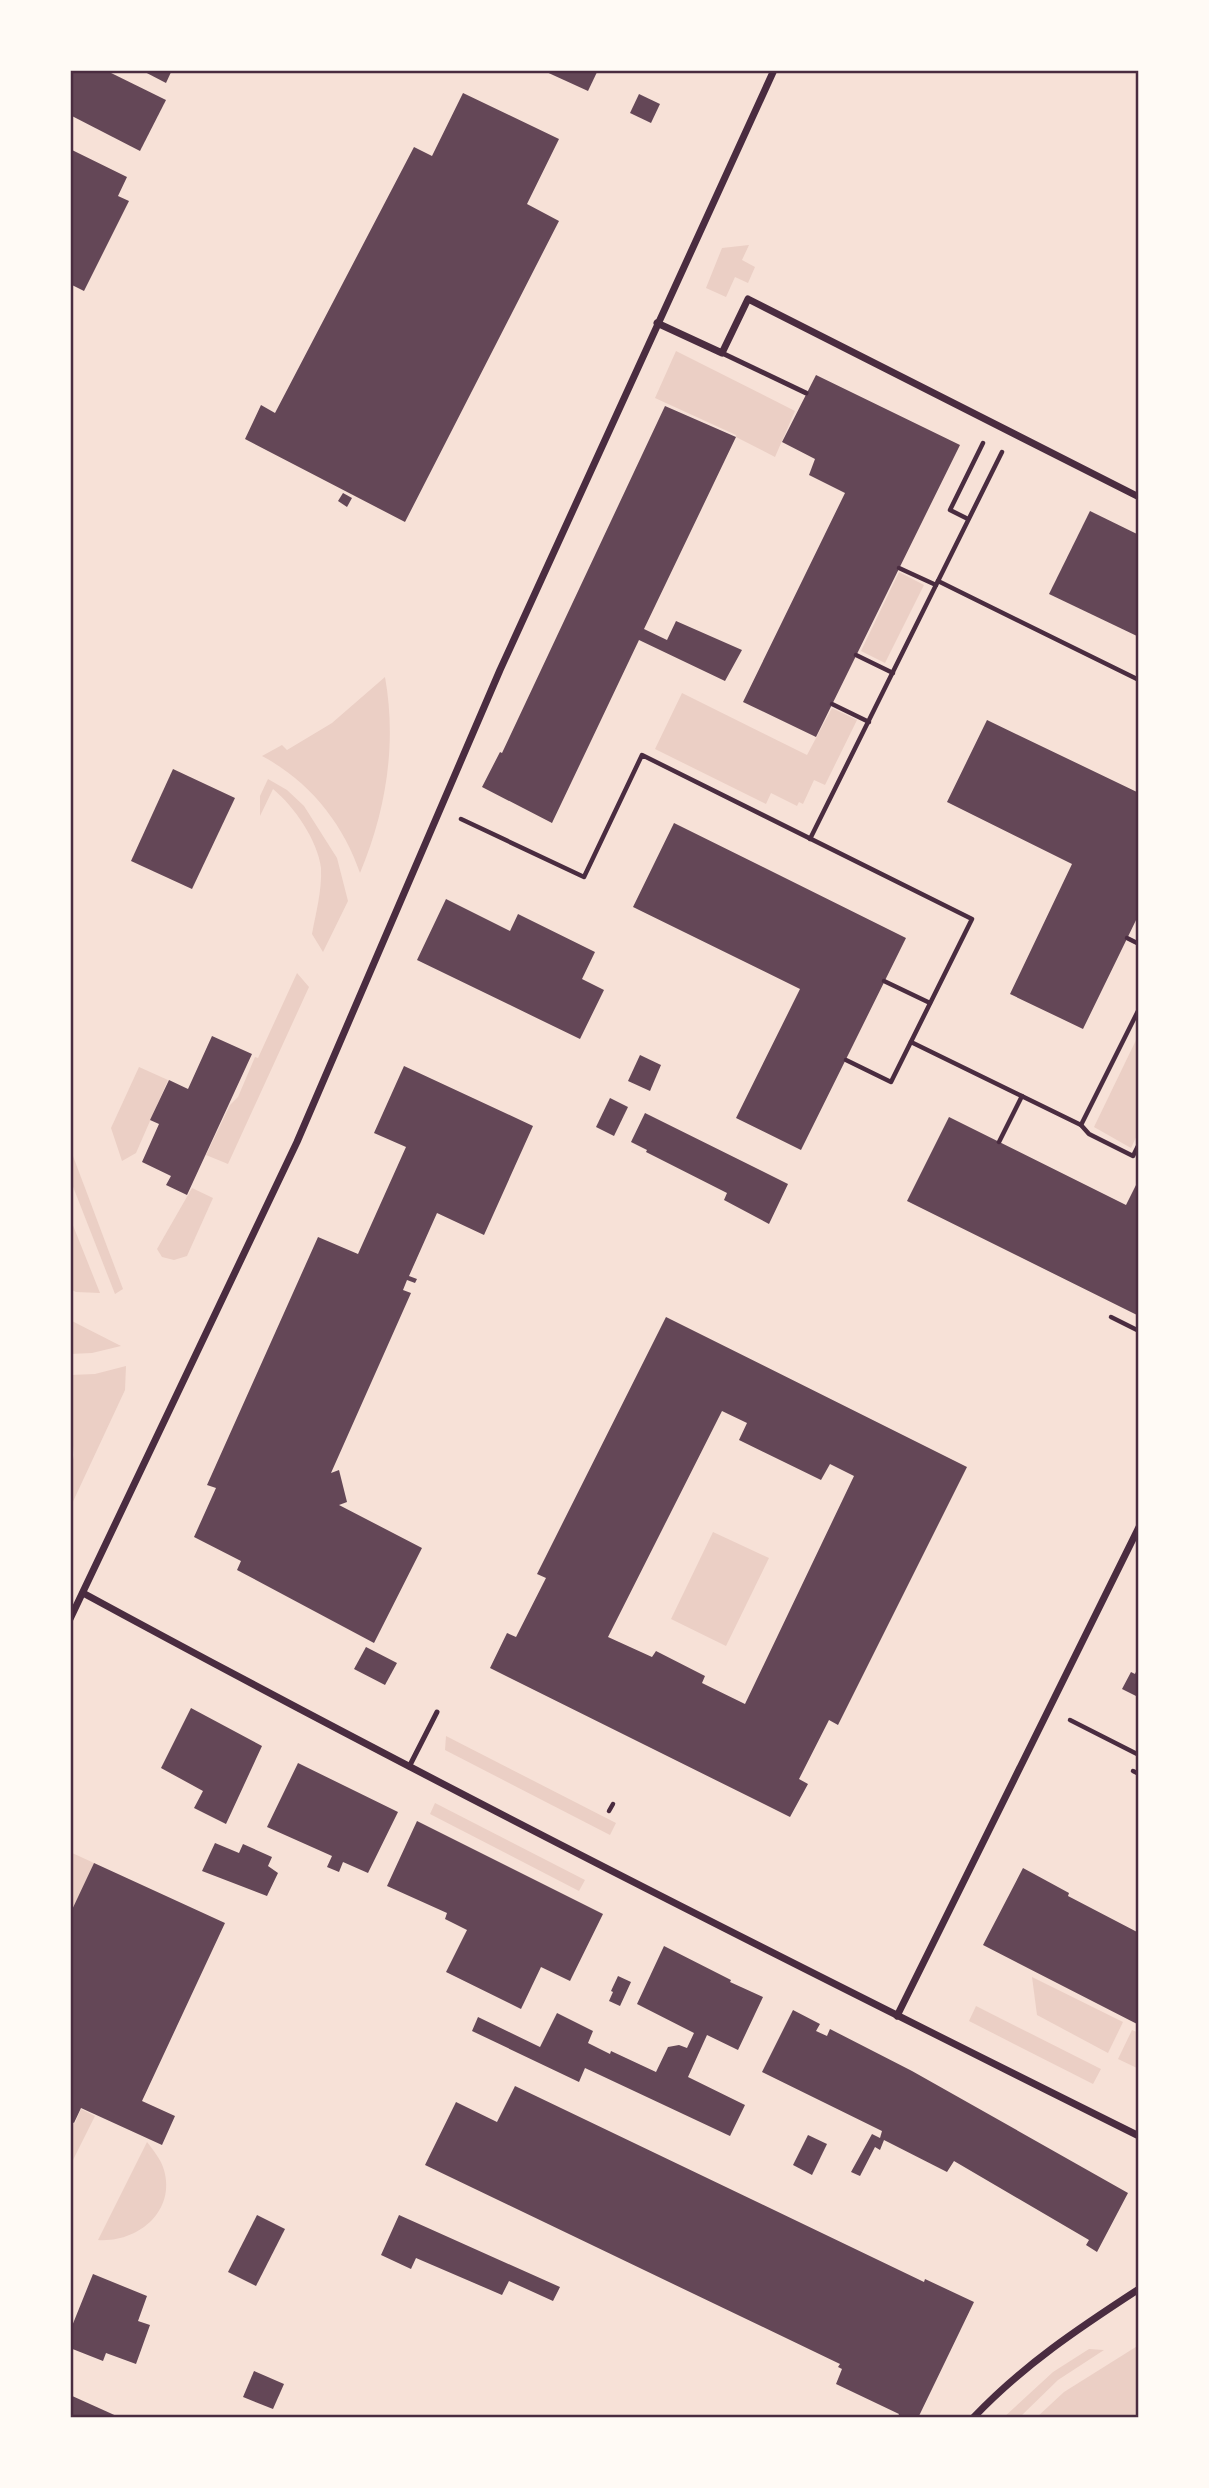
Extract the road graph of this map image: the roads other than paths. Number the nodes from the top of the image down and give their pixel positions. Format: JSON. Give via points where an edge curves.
{"nodes":[{"id":1,"x":774,"y":70,"type":"edge"},
{"id":2,"x":657,"y":323,"type":"junction"},
{"id":3,"x":722,"y":353,"type":"junction"},
{"id":4,"x":806,"y":393,"type":"dead end"},
{"id":5,"x":1139,"y":497,"type":"edge"},
{"id":6,"x":1139,"y":1527,"type":"edge"},
{"id":7,"x":83,"y":1593,"type":"junction"},
{"id":8,"x":70,"y":1619,"type":"edge"},
{"id":9,"x":437,"y":1712,"type":"dead end"},
{"id":10,"x":409,"y":1767,"type":"junction"},
{"id":11,"x":897,"y":2016,"type":"junction"},
{"id":12,"x":1139,"y":2136,"type":"edge"},
{"id":13,"x":1139,"y":2289,"type":"edge"},
{"id":14,"x":972,"y":2418,"type":"edge"}],
"edges":[{"from":1,"to":2,"type":"street"},
{"from":2,"to":3,"type":"street"},
{"from":2,"to":7,"type":"street","via":[[500,670],[297,1142]]},
{"from":3,"to":4,"type":"lane"},
{"from":3,"to":5,"type":"street","via":[[748,299]]},
{"from":6,"to":11,"type":"street"},
{"from":7,"to":8,"type":"street"},
{"from":7,"to":10,"type":"street"},
{"from":9,"to":10,"type":"lane"},
{"from":10,"to":11,"type":"street"},
{"from":11,"to":12,"type":"street"},
{"from":13,"to":14,"type":"street","via":[[1039,2356]]}]}
